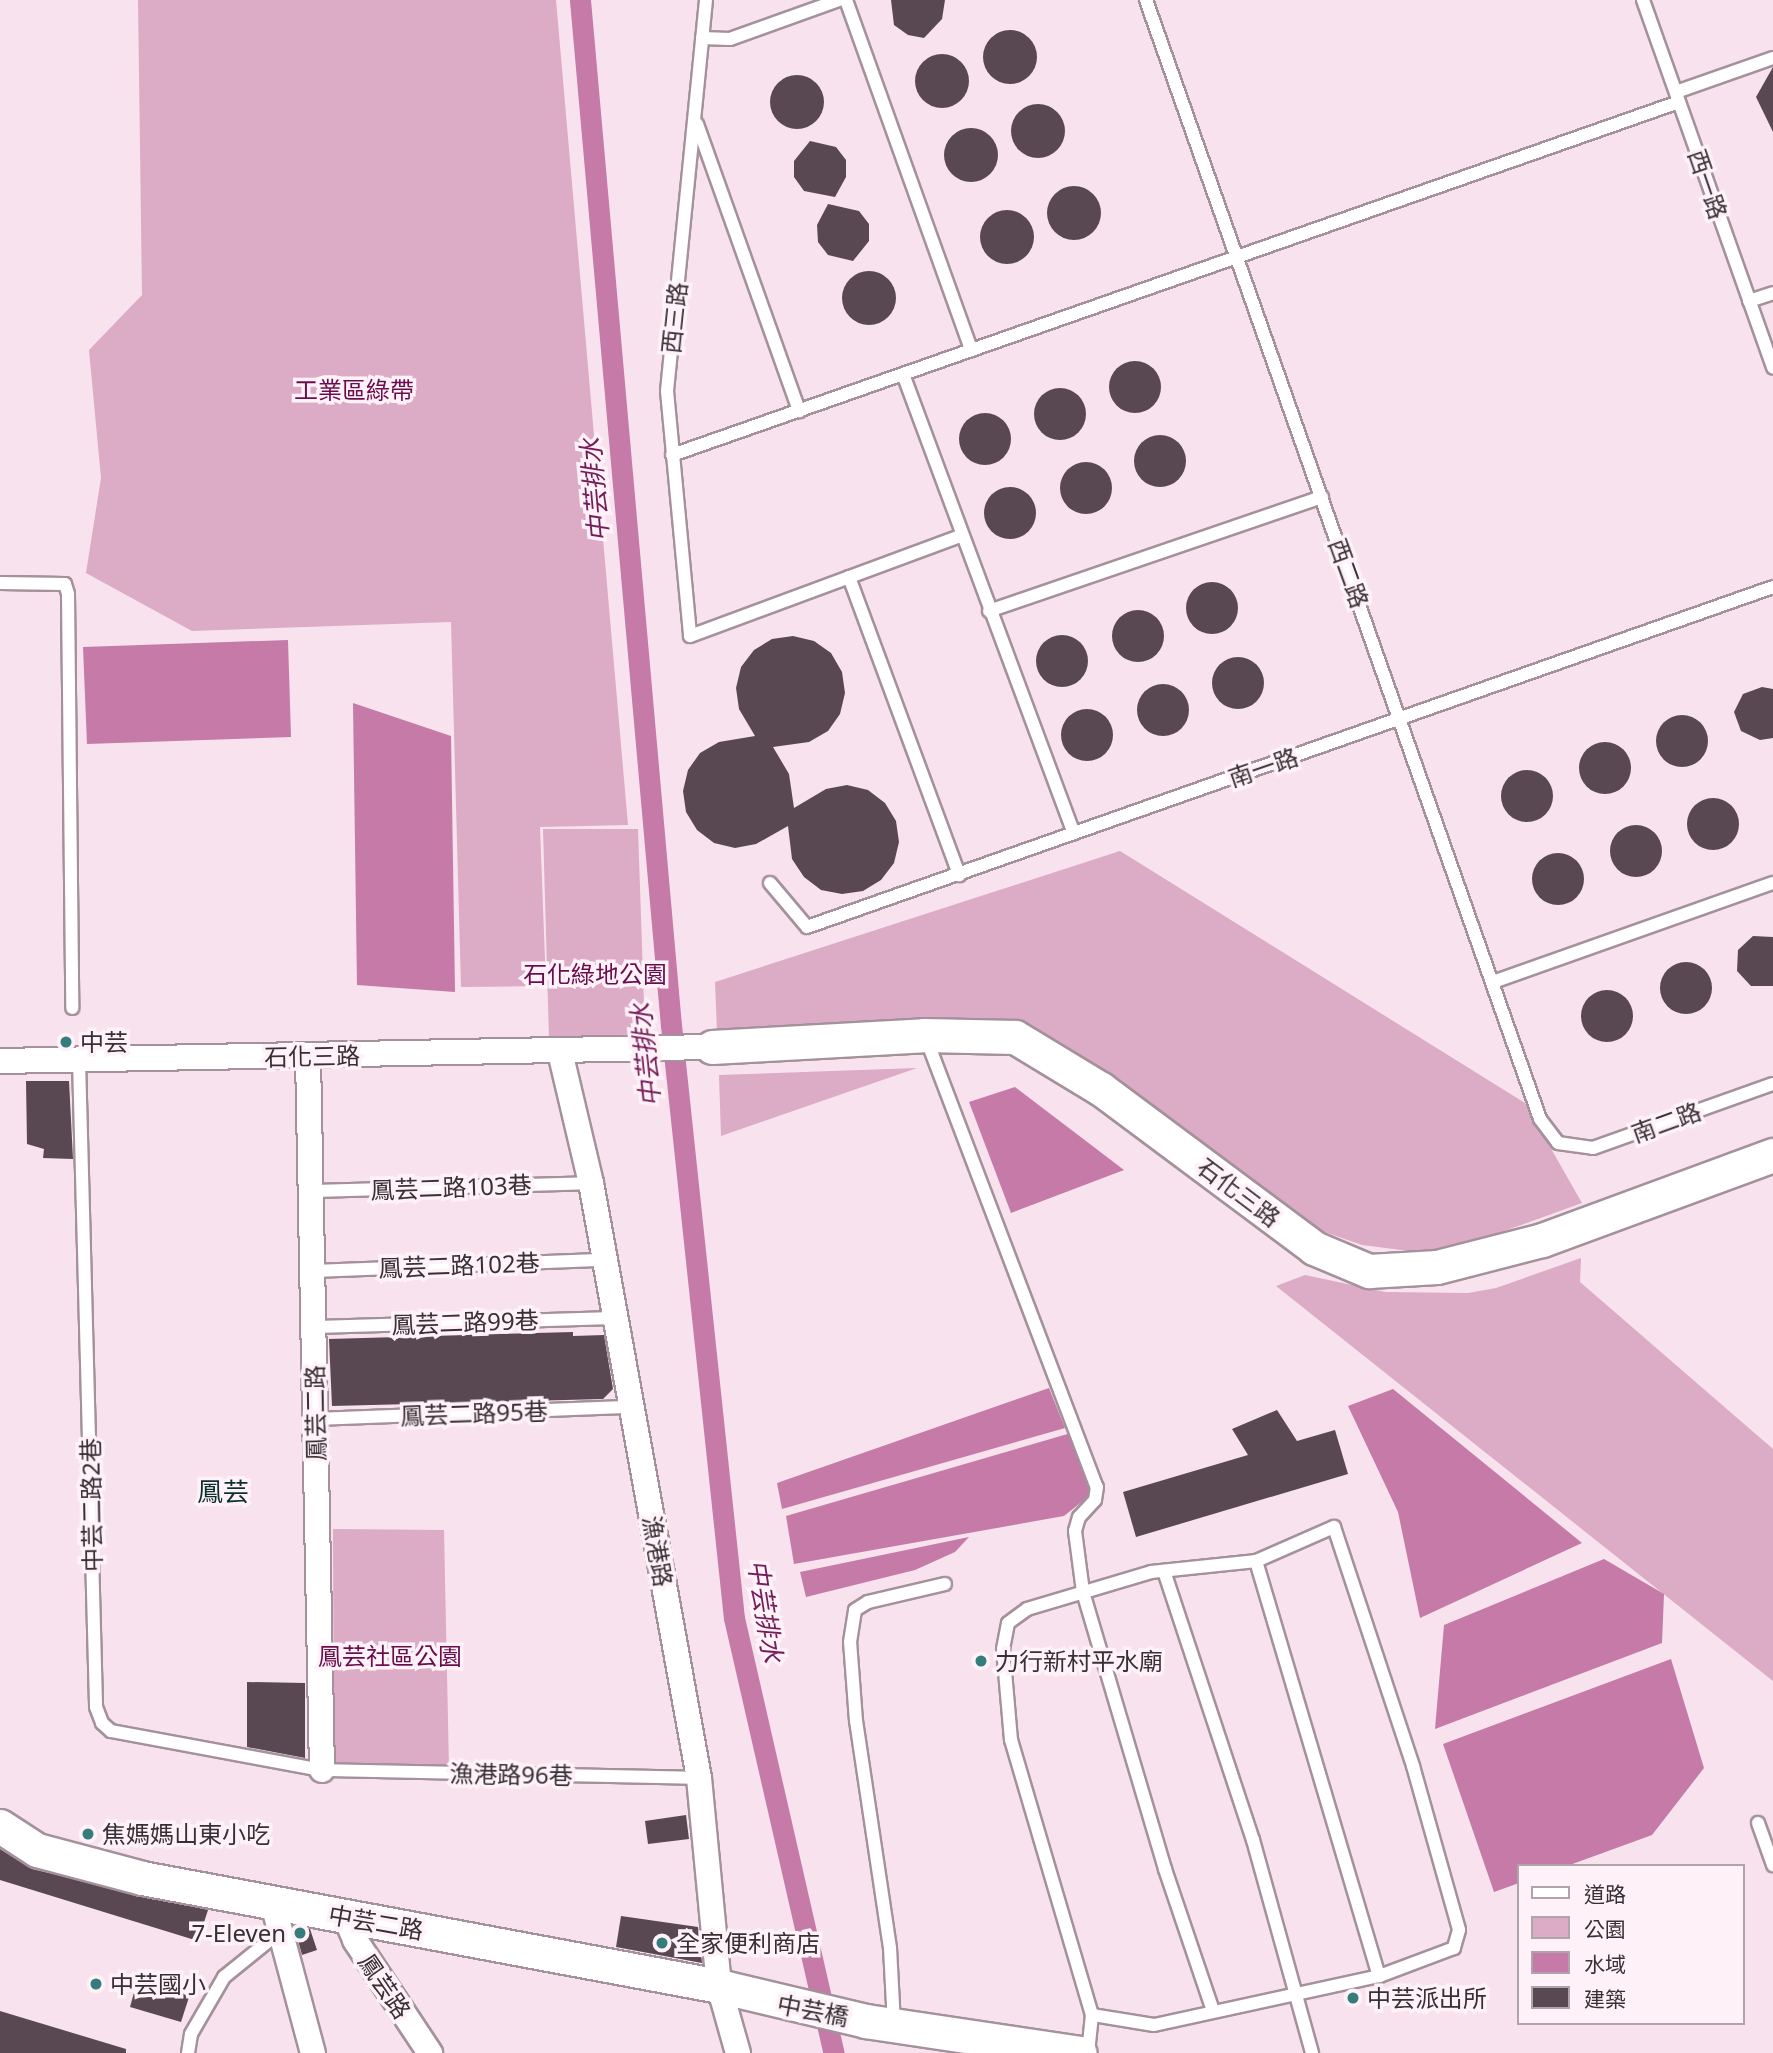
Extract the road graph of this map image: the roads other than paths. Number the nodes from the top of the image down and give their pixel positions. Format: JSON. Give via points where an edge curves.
{"nodes":[{"id":1,"x":706,"y":0,"type":"edge"},
{"id":2,"x":839,"y":0,"type":"edge"},
{"id":3,"x":846,"y":0,"type":"edge"},
{"id":4,"x":1146,"y":0,"type":"edge"},
{"id":5,"x":1643,"y":0,"type":"edge"},
{"id":6,"x":702,"y":38,"type":"junction"},
{"id":7,"x":1773,"y":58,"type":"edge"},
{"id":8,"x":1678,"y":97,"type":"junction"},
{"id":9,"x":695,"y":119,"type":"junction"},
{"id":10,"x":1238,"y":257,"type":"junction"},
{"id":11,"x":1773,"y":293,"type":"edge"},
{"id":12,"x":1749,"y":301,"type":"junction"},
{"id":13,"x":971,"y":351,"type":"junction"},
{"id":14,"x":1773,"y":368,"type":"edge"},
{"id":15,"x":903,"y":374,"type":"junction"},
{"id":16,"x":799,"y":411,"type":"junction"},
{"id":17,"x":673,"y":455,"type":"junction"},
{"id":18,"x":1322,"y":497,"type":"junction"},
{"id":19,"x":961,"y":536,"type":"junction"},
{"id":20,"x":849,"y":577,"type":"junction"},
{"id":21,"x":0,"y":583,"type":"edge"},
{"id":22,"x":1773,"y":587,"type":"edge"},
{"id":23,"x":989,"y":611,"type":"junction"},
{"id":24,"x":1401,"y":719,"type":"junction"},
{"id":25,"x":1073,"y":833,"type":"junction"},
{"id":26,"x":960,"y":875,"type":"junction"},
{"id":27,"x":770,"y":883,"type":"dead end"},
{"id":28,"x":1773,"y":883,"type":"edge"},
{"id":29,"x":1493,"y":982,"type":"junction"},
{"id":30,"x":72,"y":1008,"type":"dead end"},
{"id":31,"x":924,"y":1035,"type":"junction"},
{"id":32,"x":712,"y":1048,"type":"joint"},
{"id":33,"x":560,"y":1052,"type":"junction"},
{"id":34,"x":308,"y":1056,"type":"junction"},
{"id":35,"x":79,"y":1060,"type":"junction"},
{"id":36,"x":0,"y":1061,"type":"edge"},
{"id":37,"x":1773,"y":1084,"type":"edge"},
{"id":38,"x":1558,"y":1143,"type":"joint"},
{"id":39,"x":1773,"y":1156,"type":"edge"},
{"id":40,"x":591,"y":1183,"type":"junction"},
{"id":41,"x":311,"y":1191,"type":"junction"},
{"id":42,"x":605,"y":1260,"type":"junction"},
{"id":43,"x":313,"y":1270,"type":"junction"},
{"id":44,"x":615,"y":1318,"type":"junction"},
{"id":45,"x":314,"y":1327,"type":"junction"},
{"id":46,"x":632,"y":1407,"type":"junction"},
{"id":47,"x":316,"y":1419,"type":"junction"},
{"id":48,"x":1256,"y":1561,"type":"junction"},
{"id":49,"x":1164,"y":1571,"type":"junction"},
{"id":50,"x":945,"y":1584,"type":"dead end"},
{"id":51,"x":1083,"y":1592,"type":"junction"},
{"id":52,"x":322,"y":1770,"type":"junction"},
{"id":53,"x":699,"y":1778,"type":"junction"},
{"id":54,"x":1758,"y":1824,"type":"dead end"},
{"id":55,"x":0,"y":1826,"type":"edge"},
{"id":56,"x":1773,"y":1866,"type":"edge"},
{"id":57,"x":345,"y":1916,"type":"junction"},
{"id":58,"x":277,"y":1918,"type":"junction"},
{"id":59,"x":1380,"y":1976,"type":"junction"},
{"id":60,"x":719,"y":1986,"type":"junction"},
{"id":61,"x":1293,"y":1997,"type":"junction"},
{"id":62,"x":759,"y":1999,"type":"joint"},
{"id":63,"x":1213,"y":2011,"type":"junction"},
{"id":64,"x":1092,"y":2015,"type":"junction"},
{"id":65,"x":880,"y":2023,"type":"junction"},
{"id":66,"x":1032,"y":2049,"type":"edge"},
{"id":67,"x":188,"y":2053,"type":"edge"},
{"id":68,"x":313,"y":2053,"type":"edge"},
{"id":69,"x":430,"y":2053,"type":"edge"},
{"id":70,"x":738,"y":2053,"type":"edge"},
{"id":71,"x":1080,"y":2053,"type":"edge"},
{"id":72,"x":1088,"y":2053,"type":"edge"},
{"id":73,"x":1312,"y":2053,"type":"edge"}],
"edges":[{"from":1,"to":6,"type":"lane","name":"西三路"},
{"from":2,"to":6,"type":"lane","via":[[730,39]]},
{"from":3,"to":13,"type":"lane"},
{"from":4,"to":10,"type":"lane","name":"西二路"},
{"from":5,"to":8,"type":"lane","name":"西一路"},
{"from":6,"to":9,"type":"lane","name":"西三路"},
{"from":7,"to":8,"type":"lane"},
{"from":8,"to":10,"type":"lane"},
{"from":8,"to":12,"type":"lane","name":"西一路"},
{"from":9,"to":16,"type":"lane"},
{"from":9,"to":17,"type":"lane","name":"西三路","via":[[667,391]]},
{"from":10,"to":13,"type":"lane"},
{"from":10,"to":18,"type":"lane","name":"西二路"},
{"from":11,"to":12,"type":"lane"},
{"from":12,"to":14,"type":"lane","name":"西一路"},
{"from":13,"to":15,"type":"lane"},
{"from":15,"to":16,"type":"lane"},
{"from":15,"to":19,"type":"lane"},
{"from":16,"to":17,"type":"lane"},
{"from":17,"to":20,"type":"lane","name":"西三路","via":[[690,636]]},
{"from":18,"to":23,"type":"lane"},
{"from":18,"to":24,"type":"lane","name":"西二路"},
{"from":19,"to":20,"type":"lane"},
{"from":19,"to":23,"type":"lane"},
{"from":20,"to":26,"type":"lane"},
{"from":21,"to":30,"type":"lane","via":[[65,584],[68,594]]},
{"from":22,"to":24,"type":"lane","name":"南一路"},
{"from":23,"to":25,"type":"lane"},
{"from":24,"to":25,"type":"lane","name":"南一路"},
{"from":24,"to":29,"type":"lane","name":"西二路"},
{"from":25,"to":26,"type":"lane","name":"南一路"},
{"from":26,"to":27,"type":"lane","name":"南一路","via":[[807,926]]},
{"from":28,"to":29,"type":"lane"},
{"from":29,"to":38,"type":"lane","name":"西二路","via":[[1540,1119]]},
{"from":31,"to":32,"type":"street","name":"石化三路"},
{"from":31,"to":39,"type":"street","name":"石化三路","via":[[1015,1037],[1101,1089],[1314,1248],[1369,1271],[1437,1267],[1542,1240]]},
{"from":31,"to":51,"type":"lane","via":[[1097,1487],[1095,1500],[1079,1517],[1075,1531]]},
{"from":32,"to":33,"type":"street","name":"石化三路"},
{"from":33,"to":34,"type":"street","name":"石化三路"},
{"from":33,"to":40,"type":"street","name":"漁港路"},
{"from":34,"to":35,"type":"street","name":"石化三路"},
{"from":34,"to":41,"type":"street","name":"鳳芸二路"},
{"from":35,"to":36,"type":"street","name":"石化三路"},
{"from":35,"to":52,"type":"lane","name":"中芸二路2巷","via":[[96,1707],[111,1731]]},
{"from":37,"to":38,"type":"lane","name":"南二路","via":[[1593,1148]]},
{"from":40,"to":41,"type":"lane","name":"鳳芸二路103巷"},
{"from":40,"to":42,"type":"street","name":"漁港路"},
{"from":41,"to":43,"type":"street","name":"鳳芸二路"},
{"from":42,"to":43,"type":"lane","name":"鳳芸二路102巷"},
{"from":42,"to":44,"type":"street","name":"漁港路"},
{"from":43,"to":45,"type":"street","name":"鳳芸二路"},
{"from":44,"to":45,"type":"lane","name":"鳳芸二路99巷"},
{"from":44,"to":46,"type":"street","name":"漁港路"},
{"from":45,"to":47,"type":"street","name":"鳳芸二路"},
{"from":46,"to":47,"type":"lane","name":"鳳芸二路95巷"},
{"from":46,"to":53,"type":"street","name":"漁港路"},
{"from":47,"to":52,"type":"street","name":"鳳芸二路"},
{"from":48,"to":49,"type":"lane"},
{"from":48,"to":59,"type":"lane"},
{"from":48,"to":59,"type":"lane","via":[[1335,1527],[1413,1766],[1460,1930],[1454,1948]]},
{"from":49,"to":51,"type":"lane"},
{"from":49,"to":61,"type":"lane","via":[[1253,1840]]},
{"from":50,"to":65,"type":"lane","via":[[868,1602],[855,1610],[850,1642],[856,1721],[890,1948]]},
{"from":51,"to":63,"type":"lane","via":[[1165,1869]]},
{"from":51,"to":64,"type":"lane","via":[[1027,1609],[1008,1623],[1003,1649],[1011,1740]]},
{"from":52,"to":53,"type":"lane","name":"漁港路96巷"},
{"from":53,"to":60,"type":"street","name":"漁港路"},
{"from":54,"to":56,"type":"lane"},
{"from":55,"to":58,"type":"street","name":"中芸二路","via":[[37,1850]]},
{"from":57,"to":58,"type":"street","name":"中芸二路"},
{"from":57,"to":60,"type":"street","name":"中芸二路"},
{"from":57,"to":69,"type":"street","name":"鳳芸路","via":[[355,1940]]},
{"from":58,"to":67,"type":"lane","via":[[224,1977],[191,2034]]},
{"from":58,"to":68,"type":"street"},
{"from":59,"to":61,"type":"lane"},
{"from":60,"to":62,"type":"street","name":"中芸二路"},
{"from":60,"to":70,"type":"street","name":"漁港路"},
{"from":61,"to":63,"type":"lane"},
{"from":61,"to":73,"type":"lane"},
{"from":62,"to":65,"type":"street","name":"中芸橋"},
{"from":63,"to":64,"type":"lane","via":[[1154,2025]]},
{"from":64,"to":72,"type":"lane"},
{"from":65,"to":66,"type":"street","name":"中芸橋"},
{"from":66,"to":71,"type":"street","name":"中芸橋"}]}
